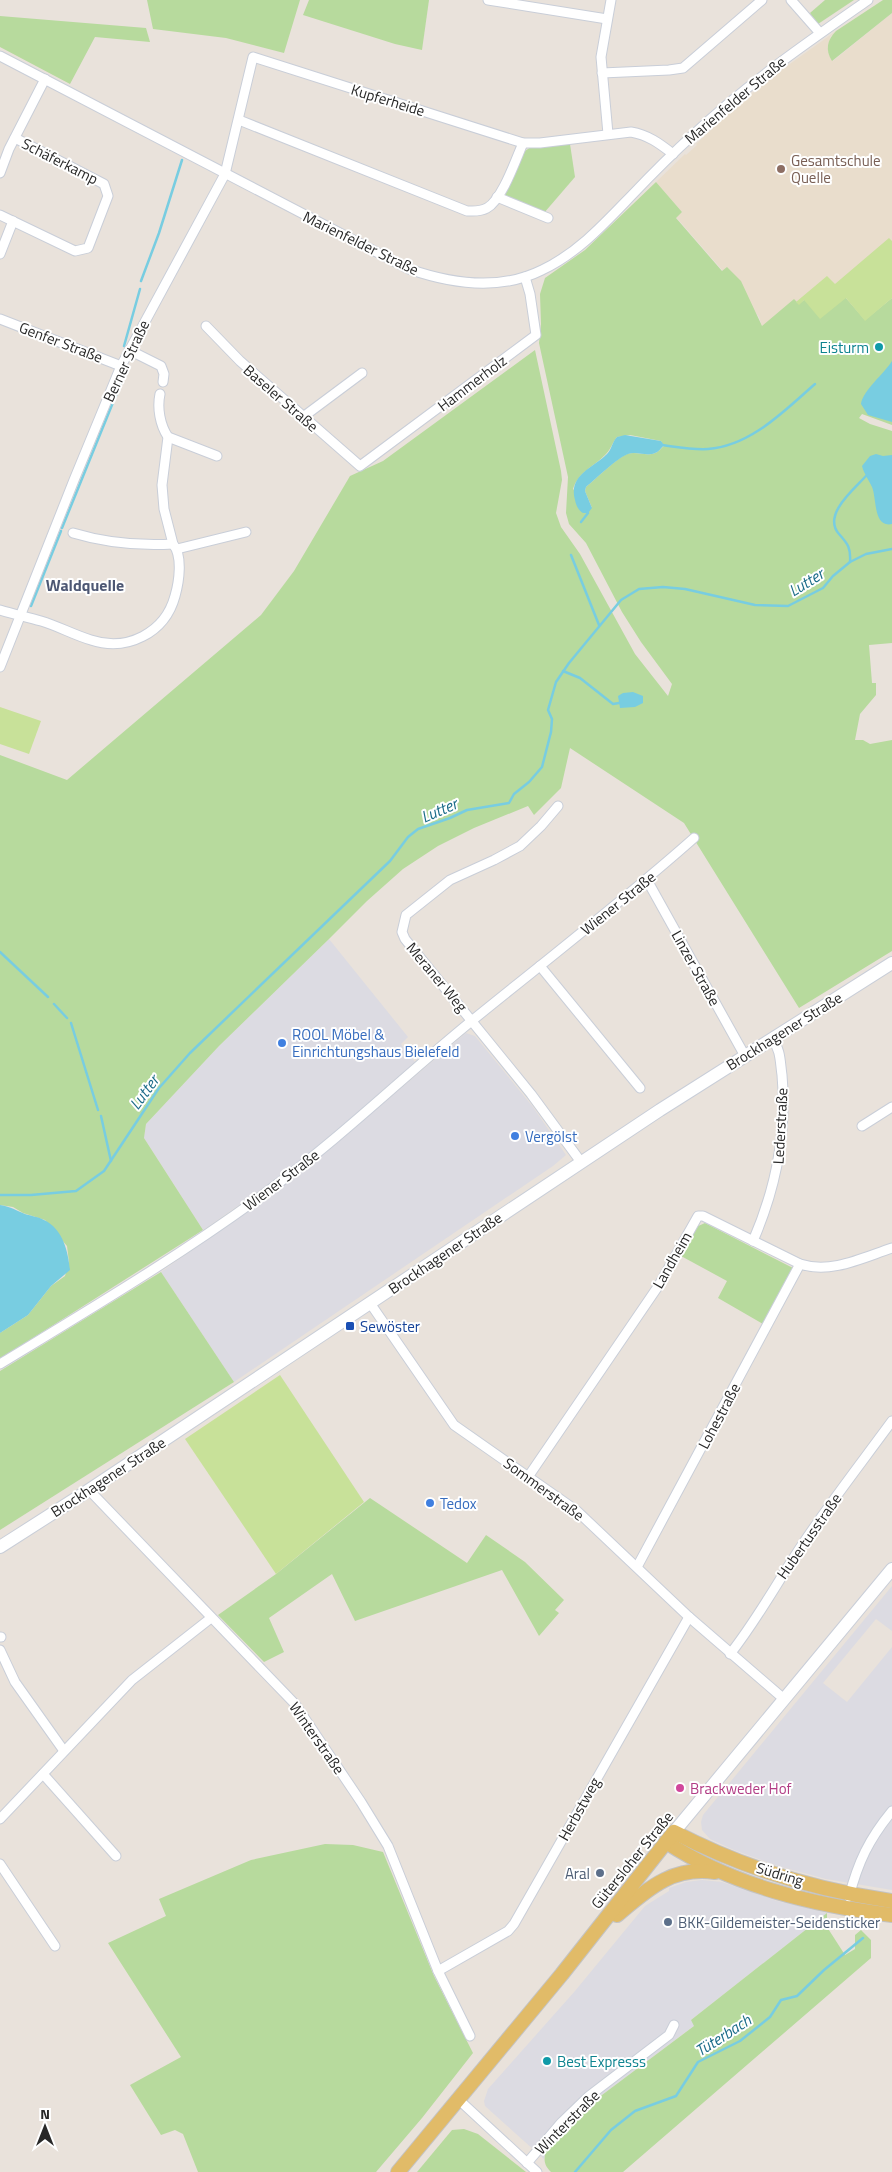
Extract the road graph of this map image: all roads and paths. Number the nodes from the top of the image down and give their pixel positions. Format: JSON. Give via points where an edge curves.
{"nodes":[{"id":1,"x":488,"y":0,"type":"edge"},
{"id":2,"x":611,"y":0,"type":"edge"},
{"id":3,"x":762,"y":0,"type":"edge"},
{"id":4,"x":792,"y":0,"type":"edge"},
{"id":5,"x":868,"y":0,"type":"edge"},
{"id":6,"x":608,"y":19,"type":"junction"},
{"id":7,"x":820,"y":33,"type":"junction"},
{"id":8,"x":0,"y":56,"type":"edge"},
{"id":9,"x":253,"y":57,"type":"joint"},
{"id":10,"x":602,"y":73,"type":"junction"},
{"id":11,"x":44,"y":79,"type":"junction"},
{"id":12,"x":239,"y":120,"type":"junction"},
{"id":13,"x":608,"y":134,"type":"junction"},
{"id":14,"x":15,"y":138,"type":"junction"},
{"id":15,"x":524,"y":143,"type":"junction"},
{"id":16,"x":673,"y":154,"type":"junction"},
{"id":17,"x":0,"y":173,"type":"edge"},
{"id":18,"x":225,"y":174,"type":"junction"},
{"id":19,"x":498,"y":197,"type":"junction"},
{"id":20,"x":0,"y":215,"type":"edge"},
{"id":21,"x":548,"y":218,"type":"dead end"},
{"id":22,"x":13,"y":221,"type":"junction"},
{"id":23,"x":0,"y":254,"type":"edge"},
{"id":24,"x":525,"y":277,"type":"junction"},
{"id":25,"x":0,"y":319,"type":"edge"},
{"id":26,"x":206,"y":326,"type":"dead end"},
{"id":27,"x":129,"y":350,"type":"junction"},
{"id":28,"x":122,"y":366,"type":"junction"},
{"id":29,"x":362,"y":373,"type":"dead end"},
{"id":30,"x":163,"y":382,"type":"dead end"},
{"id":31,"x":160,"y":394,"type":"dead end"},
{"id":32,"x":303,"y":417,"type":"junction"},
{"id":33,"x":168,"y":437,"type":"junction"},
{"id":34,"x":217,"y":456,"type":"dead end"},
{"id":35,"x":360,"y":466,"type":"joint"},
{"id":36,"x":246,"y":532,"type":"dead end"},
{"id":37,"x":73,"y":533,"type":"dead end"},
{"id":38,"x":175,"y":546,"type":"junction"},
{"id":39,"x":0,"y":610,"type":"edge"},
{"id":40,"x":20,"y":616,"type":"junction"},
{"id":41,"x":0,"y":667,"type":"edge"},
{"id":42,"x":558,"y":806,"type":"dead end"},
{"id":43,"x":694,"y":838,"type":"dead end"},
{"id":44,"x":647,"y":880,"type":"junction"},
{"id":45,"x":891,"y":965,"type":"edge"},
{"id":46,"x":540,"y":966,"type":"junction"},
{"id":47,"x":472,"y":1020,"type":"junction"},
{"id":48,"x":772,"y":1039,"type":"junction"},
{"id":49,"x":745,"y":1056,"type":"junction"},
{"id":50,"x":640,"y":1088,"type":"dead end"},
{"id":51,"x":892,"y":1107,"type":"edge"},
{"id":52,"x":862,"y":1126,"type":"dead end"},
{"id":53,"x":581,"y":1162,"type":"junction"},
{"id":54,"x":752,"y":1241,"type":"junction"},
{"id":55,"x":892,"y":1248,"type":"edge"},
{"id":56,"x":800,"y":1264,"type":"junction"},
{"id":57,"x":370,"y":1302,"type":"junction"},
{"id":58,"x":0,"y":1364,"type":"edge"},
{"id":59,"x":892,"y":1421,"type":"edge"},
{"id":60,"x":528,"y":1477,"type":"junction"},
{"id":61,"x":89,"y":1490,"type":"junction"},
{"id":62,"x":0,"y":1547,"type":"edge"},
{"id":63,"x":638,"y":1567,"type":"junction"},
{"id":64,"x":892,"y":1569,"type":"edge"},
{"id":65,"x":689,"y":1617,"type":"junction"},
{"id":66,"x":210,"y":1618,"type":"junction"},
{"id":67,"x":0,"y":1650,"type":"edge"},
{"id":68,"x":730,"y":1654,"type":"junction"},
{"id":69,"x":784,"y":1699,"type":"junction"},
{"id":70,"x":64,"y":1751,"type":"junction"},
{"id":71,"x":43,"y":1774,"type":"junction"},
{"id":72,"x":892,"y":1811,"type":"edge"},
{"id":73,"x":0,"y":1819,"type":"edge"},
{"id":74,"x":670,"y":1837,"type":"junction"},
{"id":75,"x":116,"y":1856,"type":"dead end"},
{"id":76,"x":0,"y":1864,"type":"edge"},
{"id":77,"x":728,"y":1874,"type":"junction"},
{"id":78,"x":848,"y":1900,"type":"junction"},
{"id":79,"x":892,"y":1900,"type":"edge"},
{"id":80,"x":892,"y":1915,"type":"edge"},
{"id":81,"x":594,"y":1934,"type":"junction"},
{"id":82,"x":56,"y":1946,"type":"dead end"},
{"id":83,"x":438,"y":1971,"type":"junction"},
{"id":84,"x":674,"y":2025,"type":"dead end"},
{"id":85,"x":470,"y":2036,"type":"dead end"},
{"id":86,"x":458,"y":2099,"type":"junction"},
{"id":87,"x":527,"y":2163,"type":"junction"},
{"id":88,"x":398,"y":2172,"type":"edge"},
{"id":89,"x":537,"y":2172,"type":"edge"}],
"edges":[{"from":1,"to":6,"type":"street"},
{"from":2,"to":6,"type":"street"},
{"from":3,"to":10,"type":"street","via":[[683,68]]},
{"from":4,"to":7,"type":"street"},
{"from":5,"to":7,"type":"street","name":"Marienfelder Straße"},
{"from":6,"to":10,"type":"street","via":[[601,57]]},
{"from":7,"to":16,"type":"street","name":"Marienfelder Straße","via":[[754,82]]},
{"from":8,"to":11,"type":"street","name":"Marienfelder Straße"},
{"from":9,"to":12,"type":"street","name":"Berner Straße"},
{"from":9,"to":15,"type":"street","name":"Kupferheide"},
{"from":10,"to":13,"type":"street"},
{"from":11,"to":14,"type":"street","name":"Schäferkamp"},
{"from":11,"to":18,"type":"street","name":"Marienfelder Straße"},
{"from":12,"to":18,"type":"street","name":"Berner Straße"},
{"from":12,"to":19,"type":"street","via":[[467,211],[488,208]]},
{"from":13,"to":15,"type":"street","name":"Kupferheide"},
{"from":13,"to":16,"type":"street","name":"Kupferheide","via":[[641,134]]},
{"from":14,"to":17,"type":"street","name":"Schäferkamp"},
{"from":14,"to":22,"type":"street","name":"Schäferkamp","via":[[104,184],[108,196],[88,248],[75,251]]},
{"from":15,"to":19,"type":"street"},
{"from":16,"to":24,"type":"street","name":"Marienfelder Straße","via":[[588,239],[550,266]]},
{"from":18,"to":24,"type":"street","name":"Marienfelder Straße","via":[[377,253],[429,276],[484,283]]},
{"from":18,"to":27,"type":"street","name":"Berner Straße"},
{"from":19,"to":21,"type":"street"},
{"from":20,"to":22,"type":"street","name":"Schäferkamp"},
{"from":22,"to":23,"type":"street"},
{"from":24,"to":35,"type":"street","name":"Hammerholz","via":[[536,335]]},
{"from":25,"to":28,"type":"street","name":"Genfer Straße"},
{"from":26,"to":32,"type":"street","name":"Baseler Straße"},
{"from":27,"to":28,"type":"street","name":"Berner Straße"},
{"from":27,"to":30,"type":"street","via":[[161,366]]},
{"from":28,"to":40,"type":"street","name":"Berner Straße"},
{"from":29,"to":32,"type":"street"},
{"from":31,"to":33,"type":"street","via":[[160,420]]},
{"from":32,"to":35,"type":"street","name":"Baseler Straße"},
{"from":33,"to":34,"type":"street"},
{"from":33,"to":38,"type":"street","via":[[162,484],[164,509]]},
{"from":36,"to":38,"type":"street"},
{"from":37,"to":38,"type":"street","via":[[113,543]]},
{"from":38,"to":40,"type":"street","via":[[178,583],[170,609],[152,632],[135,641],[91,641],[40,620]]},
{"from":39,"to":40,"type":"street"},
{"from":40,"to":41,"type":"street","name":"Berner Straße"},
{"from":42,"to":47,"type":"street","name":"Meraner Weg","via":[[520,846],[450,880],[406,915],[402,932],[405,939]]},
{"from":43,"to":44,"type":"street","name":"Wiener Straße"},
{"from":44,"to":46,"type":"street","name":"Wiener Straße"},
{"from":44,"to":49,"type":"street","name":"Linzer Straße"},
{"from":45,"to":48,"type":"main road","name":"Brockhagener Straße"},
{"from":46,"to":47,"type":"street","name":"Wiener Straße"},
{"from":46,"to":50,"type":"street"},
{"from":47,"to":53,"type":"street","name":"Meraner Weg"},
{"from":47,"to":58,"type":"street","name":"Wiener Straße","via":[[270,1190],[150,1271]]},
{"from":48,"to":49,"type":"main road","name":"Brockhagener Straße"},
{"from":48,"to":54,"type":"street","name":"Lederstraße","via":[[779,1052],[783,1092],[781,1146],[766,1211]]},
{"from":49,"to":53,"type":"main road","name":"Brockhagener Straße"},
{"from":51,"to":52,"type":"street"},
{"from":53,"to":57,"type":"main road","name":"Brockhagener Straße"},
{"from":54,"to":56,"type":"street","name":"Landheim"},
{"from":54,"to":60,"type":"street","name":"Landheim","via":[[703,1216],[695,1219],[659,1285]]},
{"from":55,"to":56,"type":"street","name":"Landheim","via":[[825,1268]]},
{"from":56,"to":63,"type":"street","name":"Lohestraße"},
{"from":57,"to":60,"type":"street","name":"Sommerstraße","via":[[454,1425]]},
{"from":57,"to":61,"type":"main road","name":"Brockhagener Straße"},
{"from":59,"to":68,"type":"street","name":"Hubertusstraße","via":[[814,1526],[753,1624]]},
{"from":60,"to":63,"type":"street","name":"Sommerstraße","via":[[578,1511]]},
{"from":61,"to":62,"type":"main road","name":"Brockhagener Straße"},
{"from":61,"to":66,"type":"street","name":"Winterstraße"},
{"from":63,"to":65,"type":"street","name":"Sommerstraße"},
{"from":64,"to":69,"type":"main road","name":"Gütersloher Straße"},
{"from":65,"to":68,"type":"street","name":"Sommerstraße"},
{"from":65,"to":83,"type":"street","name":"Herbstweg","via":[[514,1924],[508,1931]]},
{"from":66,"to":70,"type":"street","via":[[132,1680]]},
{"from":66,"to":83,"type":"street","name":"Winterstraße","via":[[294,1704],[362,1802],[388,1846]]},
{"from":67,"to":70,"type":"street","via":[[15,1682]]},
{"from":68,"to":69,"type":"street","name":"Sommerstraße"},
{"from":69,"to":74,"type":"main road","name":"Gütersloher Straße"},
{"from":70,"to":71,"type":"street"},
{"from":71,"to":73,"type":"street"},
{"from":71,"to":75,"type":"street"},
{"from":72,"to":78,"type":"street","via":[[862,1854]]},
{"from":74,"to":77,"type":"main road","name":"Südring","via":[[687,1856]]},
{"from":74,"to":78,"type":"main road","name":"Südring"},
{"from":74,"to":81,"type":"main road","name":"Gütersloher Straße"},
{"from":76,"to":82,"type":"street"},
{"from":77,"to":78,"type":"main road","name":"Südring","via":[[774,1891]]},
{"from":77,"to":81,"type":"main road","via":[[698,1871],[668,1877]]},
{"from":78,"to":79,"type":"main road","name":"Südring"},
{"from":78,"to":80,"type":"main road","name":"Südring"},
{"from":81,"to":86,"type":"main road","name":"Gütersloher Straße"},
{"from":83,"to":85,"type":"street","name":"Winterstraße"},
{"from":84,"to":87,"type":"street","name":"Winterstraße","via":[[669,2036],[575,2110]]},
{"from":86,"to":87,"type":"street","name":"Winterstraße"},
{"from":86,"to":88,"type":"main road","name":"Gütersloher Straße"},
{"from":87,"to":89,"type":"street","name":"Winterstraße"}]}
